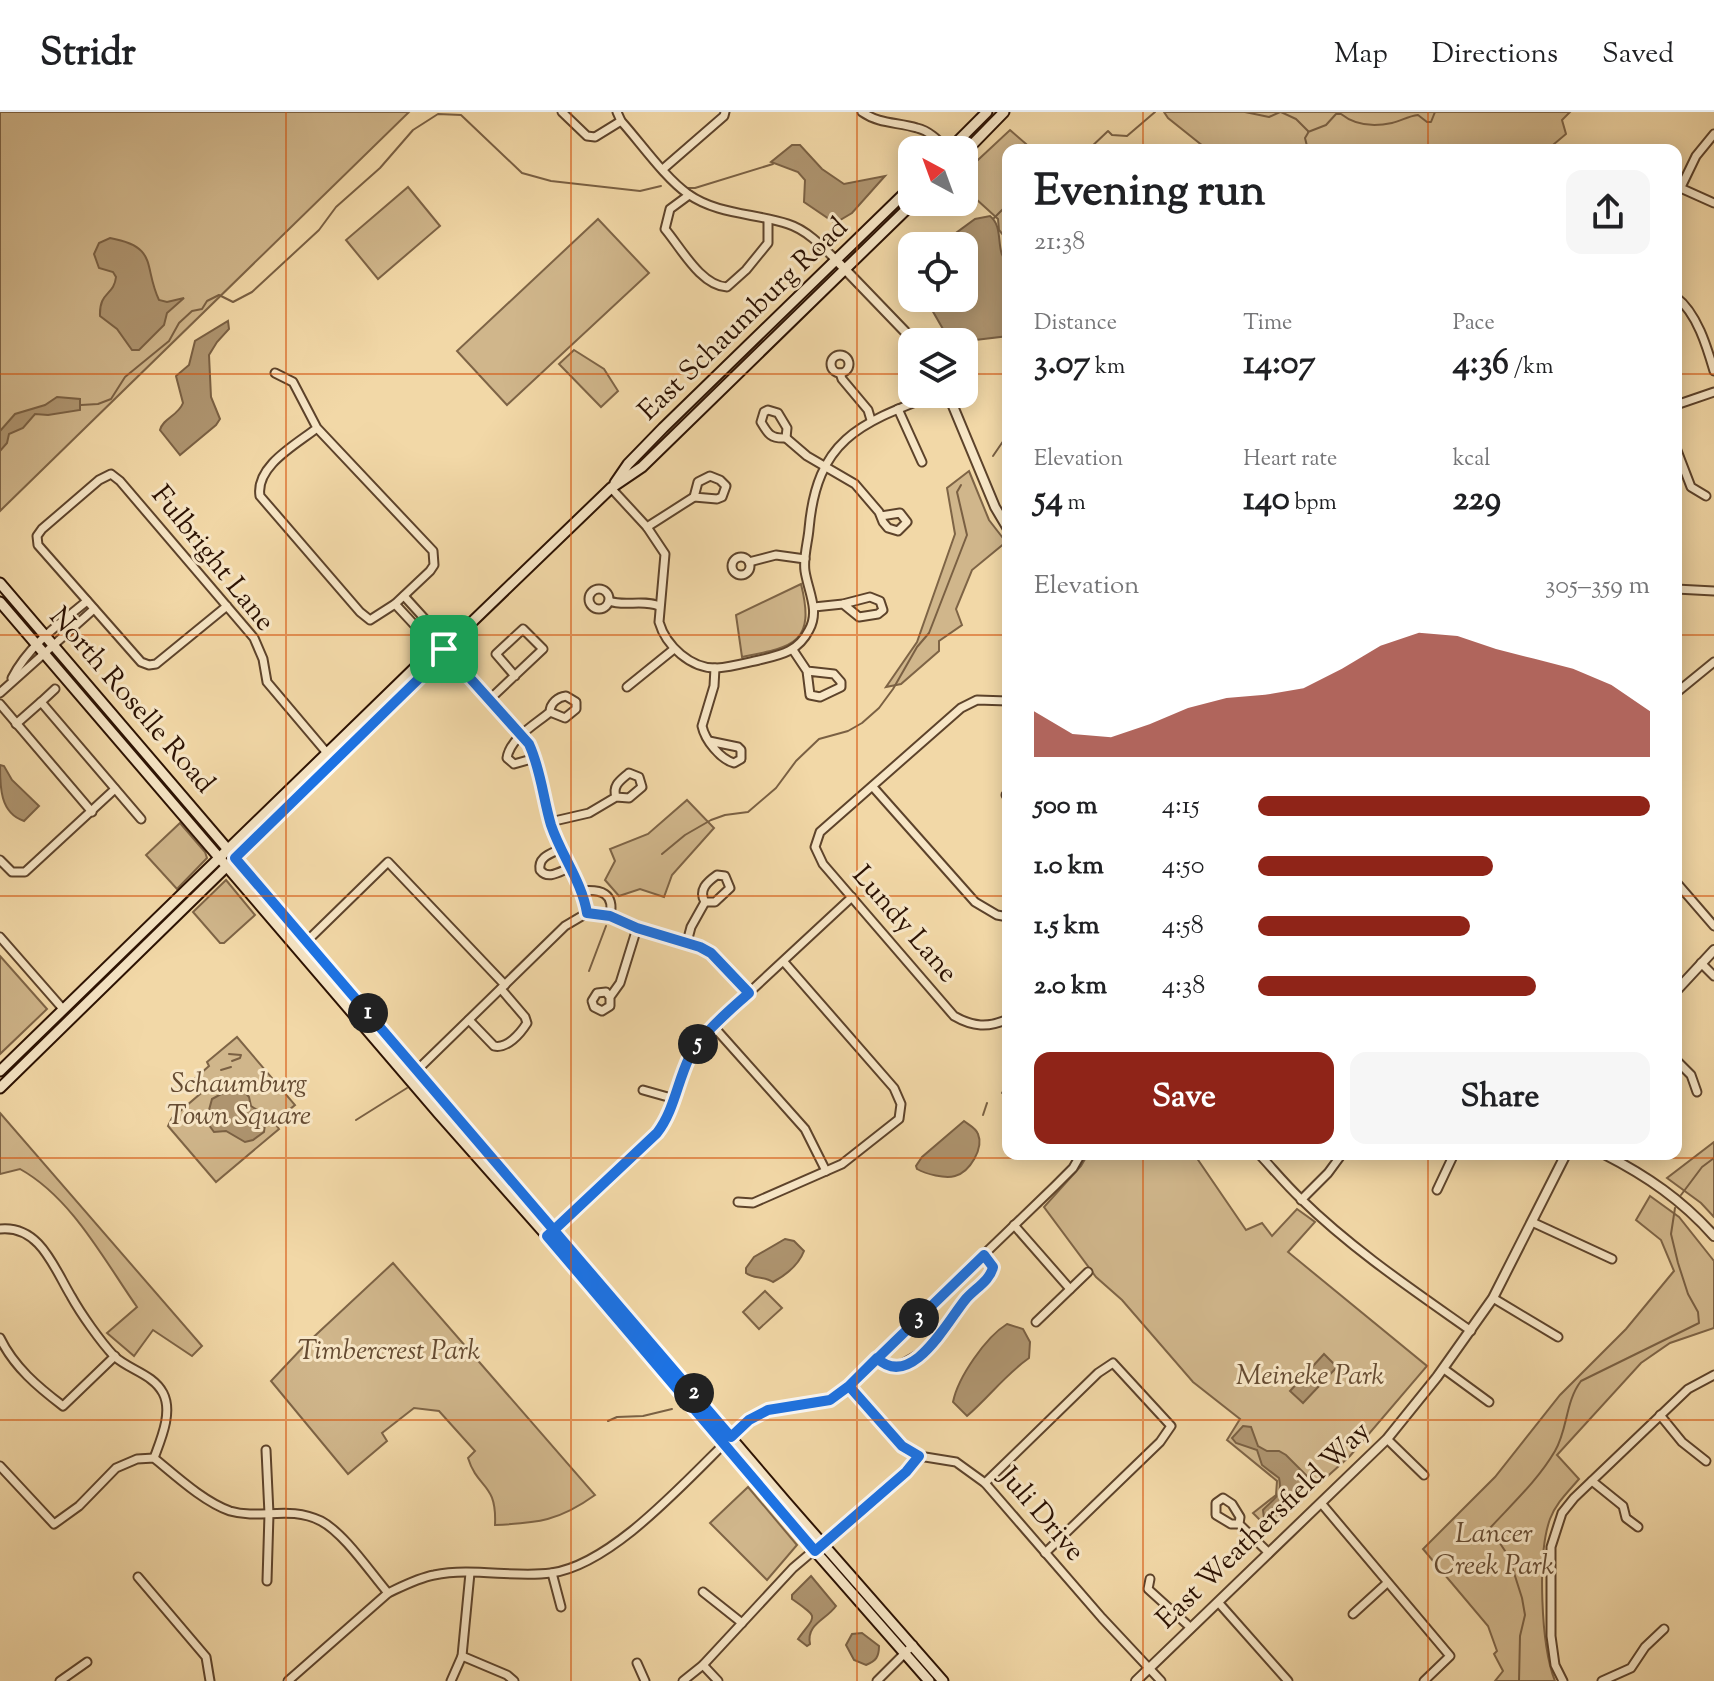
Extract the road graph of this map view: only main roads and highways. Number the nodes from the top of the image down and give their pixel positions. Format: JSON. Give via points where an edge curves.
{"nodes":[{"id":1,"x":987,"y":112,"type":"edge"},
{"id":2,"x":1004,"y":112,"type":"edge"},
{"id":3,"x":962,"y":136,"type":"edge"},
{"id":4,"x":978,"y":139,"type":"edge"},
{"id":5,"x":898,"y":200,"type":"edge"},
{"id":6,"x":900,"y":216,"type":"edge"},
{"id":7,"x":611,"y":488,"type":"junction"},
{"id":8,"x":0,"y":583,"type":"edge"},
{"id":9,"x":0,"y":602,"type":"edge"},
{"id":10,"x":444,"y":649,"type":"junction"},
{"id":11,"x":232,"y":854,"type":"junction"},
{"id":12,"x":223,"y":862,"type":"junction"},
{"id":13,"x":0,"y":1071,"type":"edge"},
{"id":14,"x":0,"y":1088,"type":"edge"},
{"id":15,"x":551,"y":1233,"type":"junction"},
{"id":16,"x":909,"y":1649,"type":"junction"},
{"id":17,"x":929,"y":1681,"type":"edge"},
{"id":18,"x":943,"y":1681,"type":"edge"}],
"edges":[{"from":1,"to":3,"type":"main road"},
{"from":2,"to":4,"type":"main road"},
{"from":5,"to":7,"type":"main road","name":"East Schaumburg Road","via":[[660,431]]},
{"from":6,"to":7,"type":"main road","name":"East Schaumburg Road","via":[[642,467]]},
{"from":7,"to":10,"type":"main road","name":"East Schaumburg Road"},
{"from":8,"to":11,"type":"main road","name":"North Roselle Road"},
{"from":9,"to":12,"type":"main road","name":"North Roselle Road"},
{"from":10,"to":11,"type":"main road","name":"East Schaumburg Road"},
{"from":10,"to":11,"type":"main road","name":"East Schaumburg Road","via":[[430,653]]},
{"from":11,"to":12,"type":"main road"},
{"from":11,"to":15,"type":"main road","name":"North Roselle Road"},
{"from":12,"to":13,"type":"main road"},
{"from":12,"to":14,"type":"main road"},
{"from":12,"to":15,"type":"main road","name":"North Roselle Road"},
{"from":15,"to":16,"type":"main road"},
{"from":16,"to":17,"type":"main road"},
{"from":16,"to":18,"type":"main road"}]}
